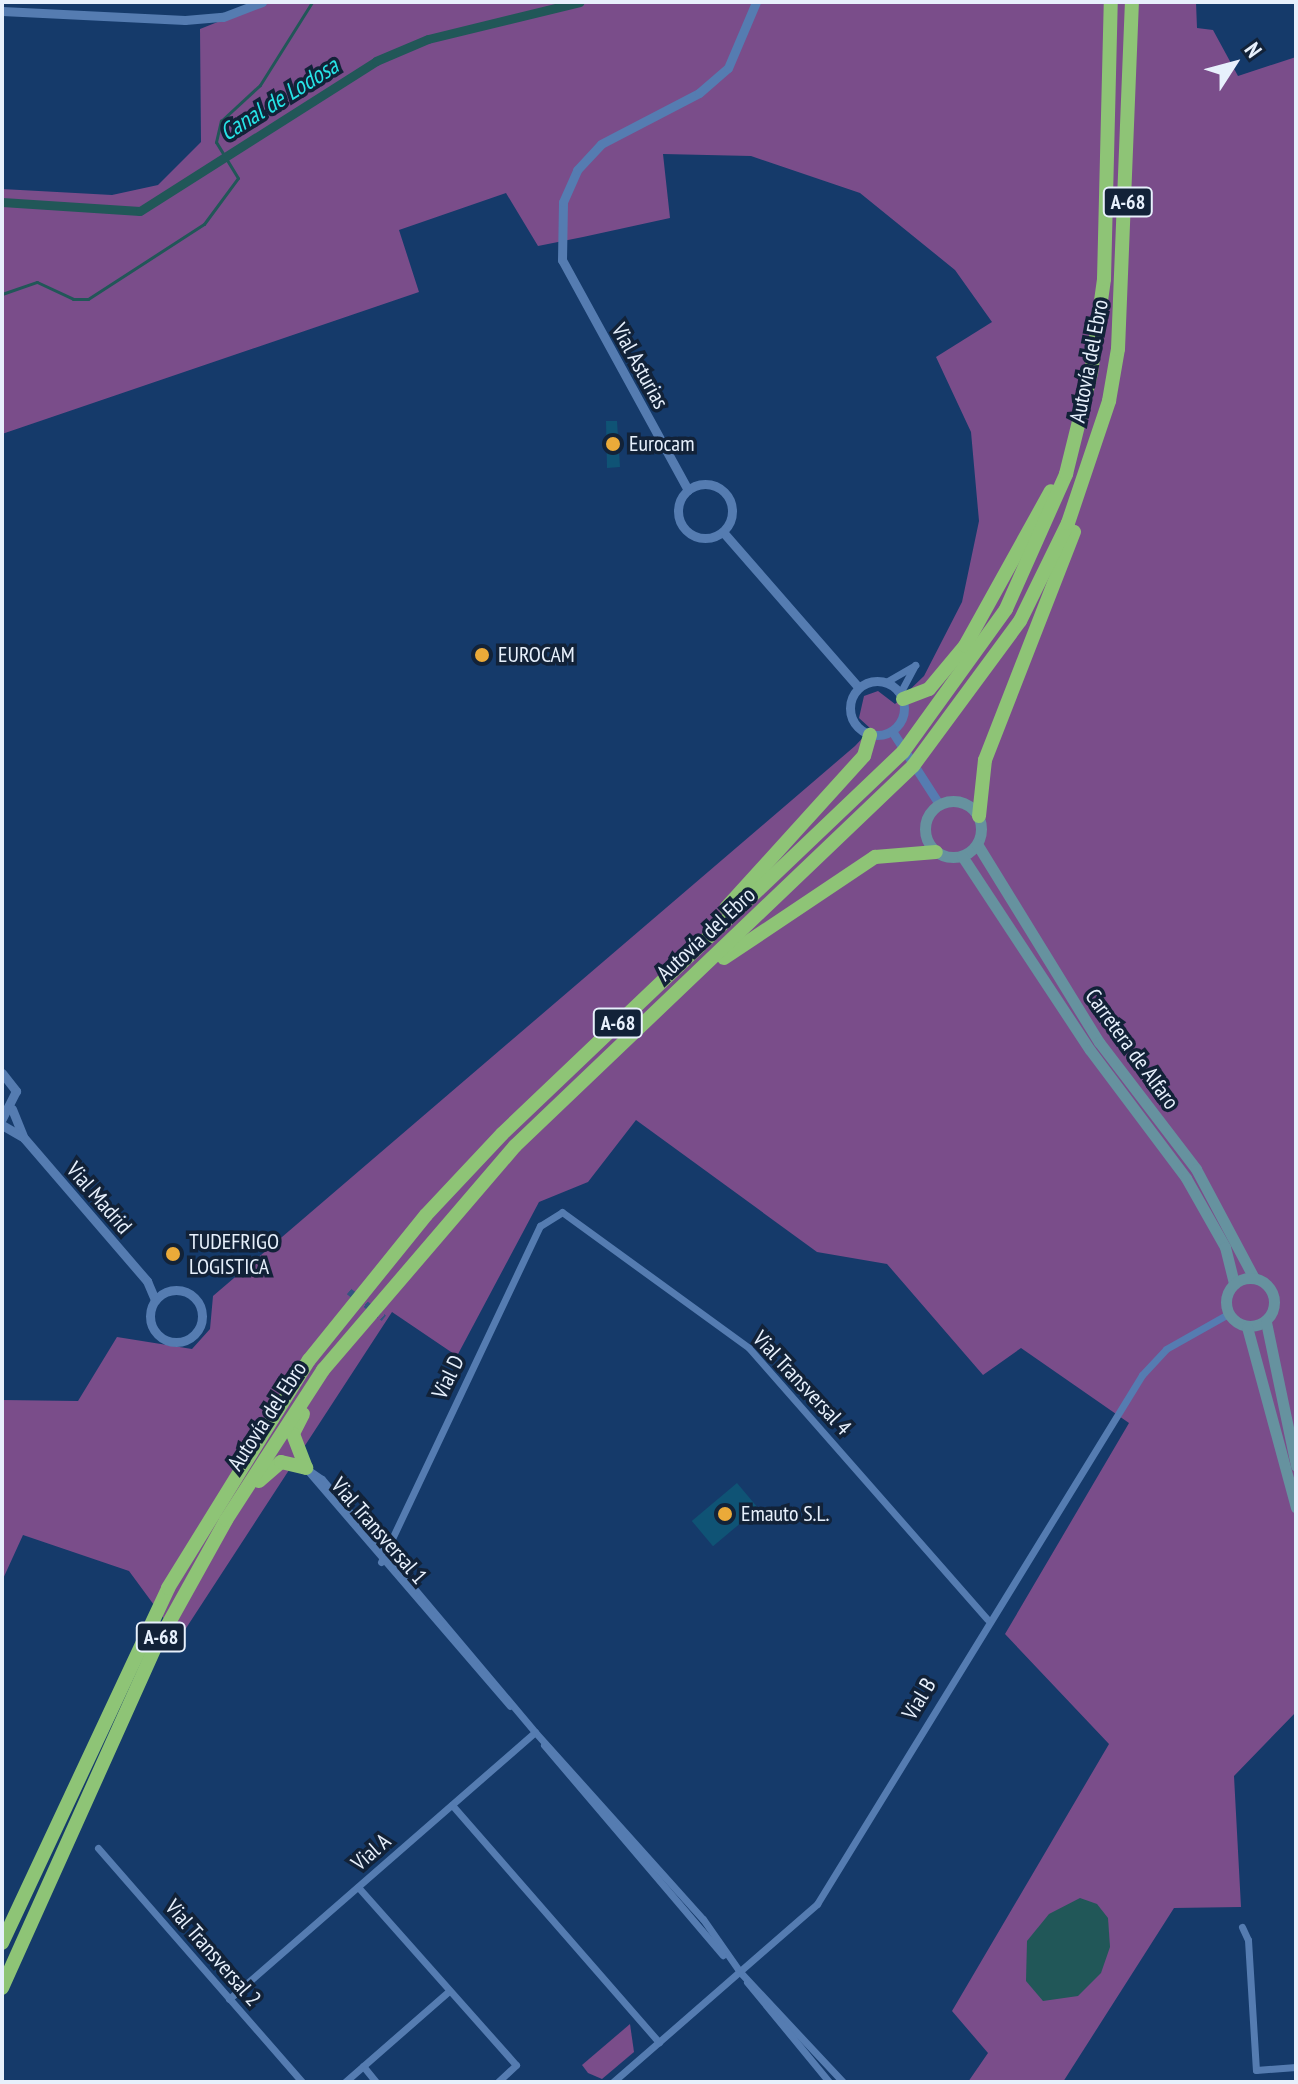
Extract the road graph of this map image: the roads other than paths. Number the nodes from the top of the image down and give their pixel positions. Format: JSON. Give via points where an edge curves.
{"nodes":[{"id":1,"x":262,"y":2,"type":"edge"},
{"id":2,"x":756,"y":2,"type":"edge"},
{"id":3,"x":1111,"y":2,"type":"edge"},
{"id":4,"x":1132,"y":2,"type":"edge"},
{"id":5,"x":2,"y":11,"type":"edge"},
{"id":6,"x":1091,"y":373,"type":"junction"},
{"id":7,"x":1109,"y":401,"type":"junction"},
{"id":8,"x":688,"y":490,"type":"junction"},
{"id":9,"x":723,"y":532,"type":"junction"},
{"id":10,"x":886,"y":682,"type":"junction"},
{"id":11,"x":858,"y":687,"type":"junction"},
{"id":12,"x":901,"y":696,"type":"junction"},
{"id":13,"x":892,"y":731,"type":"junction"},
{"id":14,"x":870,"y":735,"type":"junction"},
{"id":15,"x":939,"y":804,"type":"junction"},
{"id":16,"x":979,"y":816,"type":"junction"},
{"id":17,"x":977,"y":844,"type":"junction"},
{"id":18,"x":936,"y":852,"type":"junction"},
{"id":19,"x":962,"y":856,"type":"junction"},
{"id":20,"x":652,"y":991,"type":"junction"},
{"id":21,"x":670,"y":998,"type":"junction"},
{"id":22,"x":2,"y":1073,"type":"edge"},
{"id":23,"x":12,"y":1109,"type":"junction"},
{"id":24,"x":2,"y":1119,"type":"edge"},
{"id":25,"x":2,"y":1125,"type":"edge"},
{"id":26,"x":24,"y":1138,"type":"junction"},
{"id":27,"x":556,"y":1214,"type":"joint"},
{"id":28,"x":1254,"y":1278,"type":"junction"},
{"id":29,"x":147,"y":1281,"type":"junction"},
{"id":30,"x":1234,"y":1284,"type":"junction"},
{"id":31,"x":169,"y":1290,"type":"junction"},
{"id":32,"x":155,"y":1300,"type":"junction"},
{"id":33,"x":373,"y":1308,"type":"junction"},
{"id":34,"x":1228,"y":1314,"type":"junction"},
{"id":35,"x":1266,"y":1322,"type":"junction"},
{"id":36,"x":1247,"y":1327,"type":"junction"},
{"id":37,"x":1296,"y":1466,"type":"edge"},
{"id":38,"x":306,"y":1468,"type":"junction"},
{"id":39,"x":1296,"y":1507,"type":"edge"},
{"id":40,"x":385,"y":1551,"type":"junction"},
{"id":41,"x":381,"y":1562,"type":"junction"},
{"id":42,"x":168,"y":1588,"type":"junction"},
{"id":43,"x":987,"y":1619,"type":"junction"},
{"id":44,"x":169,"y":1623,"type":"junction"},
{"id":45,"x":535,"y":1732,"type":"junction"},
{"id":46,"x":452,"y":1805,"type":"junction"},
{"id":47,"x":98,"y":1848,"type":"dead end"},
{"id":48,"x":358,"y":1887,"type":"junction"},
{"id":49,"x":2,"y":1922,"type":"edge"},
{"id":50,"x":1242,"y":1927,"type":"dead end"},
{"id":51,"x":2,"y":1943,"type":"edge"},
{"id":52,"x":740,"y":1972,"type":"junction"},
{"id":53,"x":2,"y":1988,"type":"edge"},
{"id":54,"x":449,"y":1991,"type":"junction"},
{"id":55,"x":229,"y":1999,"type":"junction"},
{"id":56,"x":659,"y":2042,"type":"junction"},
{"id":57,"x":363,"y":2066,"type":"junction"},
{"id":58,"x":1296,"y":2067,"type":"edge"},
{"id":59,"x":302,"y":2082,"type":"edge"},
{"id":60,"x":345,"y":2082,"type":"edge"},
{"id":61,"x":376,"y":2082,"type":"edge"},
{"id":62,"x":498,"y":2082,"type":"edge"},
{"id":63,"x":613,"y":2082,"type":"edge"},
{"id":64,"x":829,"y":2082,"type":"edge"},
{"id":65,"x":843,"y":2082,"type":"edge"}],
"edges":[{"from":1,"to":5,"type":"street","via":[[223,17],[185,20]]},
{"from":2,"to":8,"type":"street","name":"Vial Asturias","via":[[739,51],[715,80],[586,157],[563,202],[562,260]]},
{"from":3,"to":6,"type":"highway","name":"Autovía del Ebro","number":"A-68","via":[[1104,279]]},
{"from":4,"to":7,"type":"highway","name":"Autovía del Ebro","number":"A-68","via":[[1126,277]]},
{"from":6,"to":12,"type":"highway","via":[[1047,501],[1001,586],[941,677],[921,695]]},
{"from":6,"to":20,"type":"highway","name":"Autovía del Ebro","number":"A-68","via":[[1066,474],[1033,556],[976,659],[889,766]]},
{"from":7,"to":16,"type":"highway","via":[[1103,444],[1072,538],[985,760]]},
{"from":7,"to":21,"type":"highway","name":"Autovía del Ebro","number":"A-68","via":[[1051,562],[987,673],[900,781]]},
{"from":8,"to":9,"type":"street","via":[[678,508],[684,528],[703,538]]},
{"from":8,"to":9,"type":"street","via":[[708,483],[726,493],[733,513]]},
{"from":9,"to":11,"type":"street"},
{"from":10,"to":11,"type":"street"},
{"from":10,"to":12,"type":"street"},
{"from":10,"to":12,"type":"street","via":[[915,665]]},
{"from":11,"to":14,"type":"street","via":[[850,717]]},
{"from":12,"to":13,"type":"street","via":[[903,716]]},
{"from":13,"to":14,"type":"street"},
{"from":13,"to":15,"type":"street"},
{"from":14,"to":20,"type":"highway","via":[[854,767]]},
{"from":15,"to":16,"type":"main road","via":[[959,801]]},
{"from":15,"to":18,"type":"main road","via":[[924,831]]},
{"from":16,"to":17,"type":"main road"},
{"from":17,"to":19,"type":"main road"},
{"from":17,"to":28,"type":"main road","name":"Carretera de Alfaro","via":[[1099,1042],[1196,1169]]},
{"from":18,"to":19,"type":"main road"},
{"from":18,"to":21,"type":"highway","via":[[890,851],[875,857],[770,924]]},
{"from":19,"to":30,"type":"main road","name":"Carretera de Alfaro","via":[[1090,1050],[1186,1178],[1225,1247]]},
{"from":20,"to":42,"type":"highway","name":"Autovía del Ebro","number":"A-68","via":[[502,1134],[356,1298],[261,1430]]},
{"from":21,"to":33,"type":"highway","name":"Autovía del Ebro","number":"A-68","via":[[490,1172]]},
{"from":22,"to":23,"type":"street","name":"Vial Madrid","via":[[16,1091]]},
{"from":23,"to":24,"type":"street"},
{"from":23,"to":26,"type":"street","name":"Vial Madrid"},
{"from":25,"to":26,"type":"street","name":"Vial Madrid"},
{"from":26,"to":29,"type":"street","name":"Vial Madrid"},
{"from":27,"to":40,"type":"street","name":"Vial D","via":[[540,1226]]},
{"from":27,"to":43,"type":"street","name":"Vial Transversal 4","via":[[575,1215],[749,1348]]},
{"from":28,"to":30,"type":"main road"},
{"from":28,"to":35,"type":"main road","via":[[1274,1296]]},
{"from":29,"to":31,"type":"street","name":"Vial Madrid"},
{"from":29,"to":32,"type":"street","name":"Vial Madrid"},
{"from":30,"to":34,"type":"main road","via":[[1226,1298]]},
{"from":31,"to":32,"type":"street"},
{"from":31,"to":32,"type":"street","via":[[189,1293],[201,1309],[192,1337],[172,1342],[154,1332],[149,1312]]},
{"from":33,"to":38,"type":"highway","via":[[298,1421],[293,1434]]},
{"from":33,"to":44,"type":"highway","name":"Autovía del Ebro","number":"A-68","via":[[274,1441]]},
{"from":34,"to":36,"type":"main road"},
{"from":34,"to":43,"type":"street","name":"Vial B","via":[[1175,1343],[1142,1375]]},
{"from":35,"to":36,"type":"main road"},
{"from":35,"to":37,"type":"main road"},
{"from":36,"to":39,"type":"main road"},
{"from":38,"to":40,"type":"street","name":"Vial Transversal 1"},
{"from":38,"to":41,"type":"street","name":"Vial Transversal 1"},
{"from":38,"to":44,"type":"highway","via":[[281,1462],[266,1472],[189,1603]]},
{"from":40,"to":41,"type":"street","name":"Vial D"},
{"from":40,"to":45,"type":"street","name":"Vial Transversal 1"},
{"from":41,"to":45,"type":"street","name":"Vial Transversal 1"},
{"from":42,"to":49,"type":"highway","via":[[125,1655]]},
{"from":42,"to":51,"type":"highway","name":"Autovía del Ebro","number":"A-68"},
{"from":43,"to":52,"type":"street","name":"Vial B","via":[[817,1904]]},
{"from":44,"to":53,"type":"highway","name":"Autovía del Ebro","number":"A-68"},
{"from":45,"to":46,"type":"street","name":"Vial A"},
{"from":45,"to":52,"type":"street","name":"Vial Transversal 1","via":[[703,1919]]},
{"from":46,"to":48,"type":"street","name":"Vial A"},
{"from":46,"to":56,"type":"street"},
{"from":47,"to":55,"type":"street","name":"Vial Transversal 2"},
{"from":48,"to":54,"type":"street"},
{"from":48,"to":55,"type":"street","name":"Vial A"},
{"from":50,"to":58,"type":"street","via":[[1248,1940],[1256,2070]]},
{"from":52,"to":56,"type":"street","name":"Vial B"},
{"from":52,"to":64,"type":"street","name":"Vial Transversal 1"},
{"from":52,"to":65,"type":"street","name":"Vial Transversal 1"},
{"from":54,"to":57,"type":"street"},
{"from":54,"to":62,"type":"street","via":[[516,2065]]},
{"from":55,"to":59,"type":"street","name":"Vial Transversal 2"},
{"from":56,"to":63,"type":"street","name":"Vial B"},
{"from":57,"to":60,"type":"street"},
{"from":57,"to":61,"type":"street"}]}
